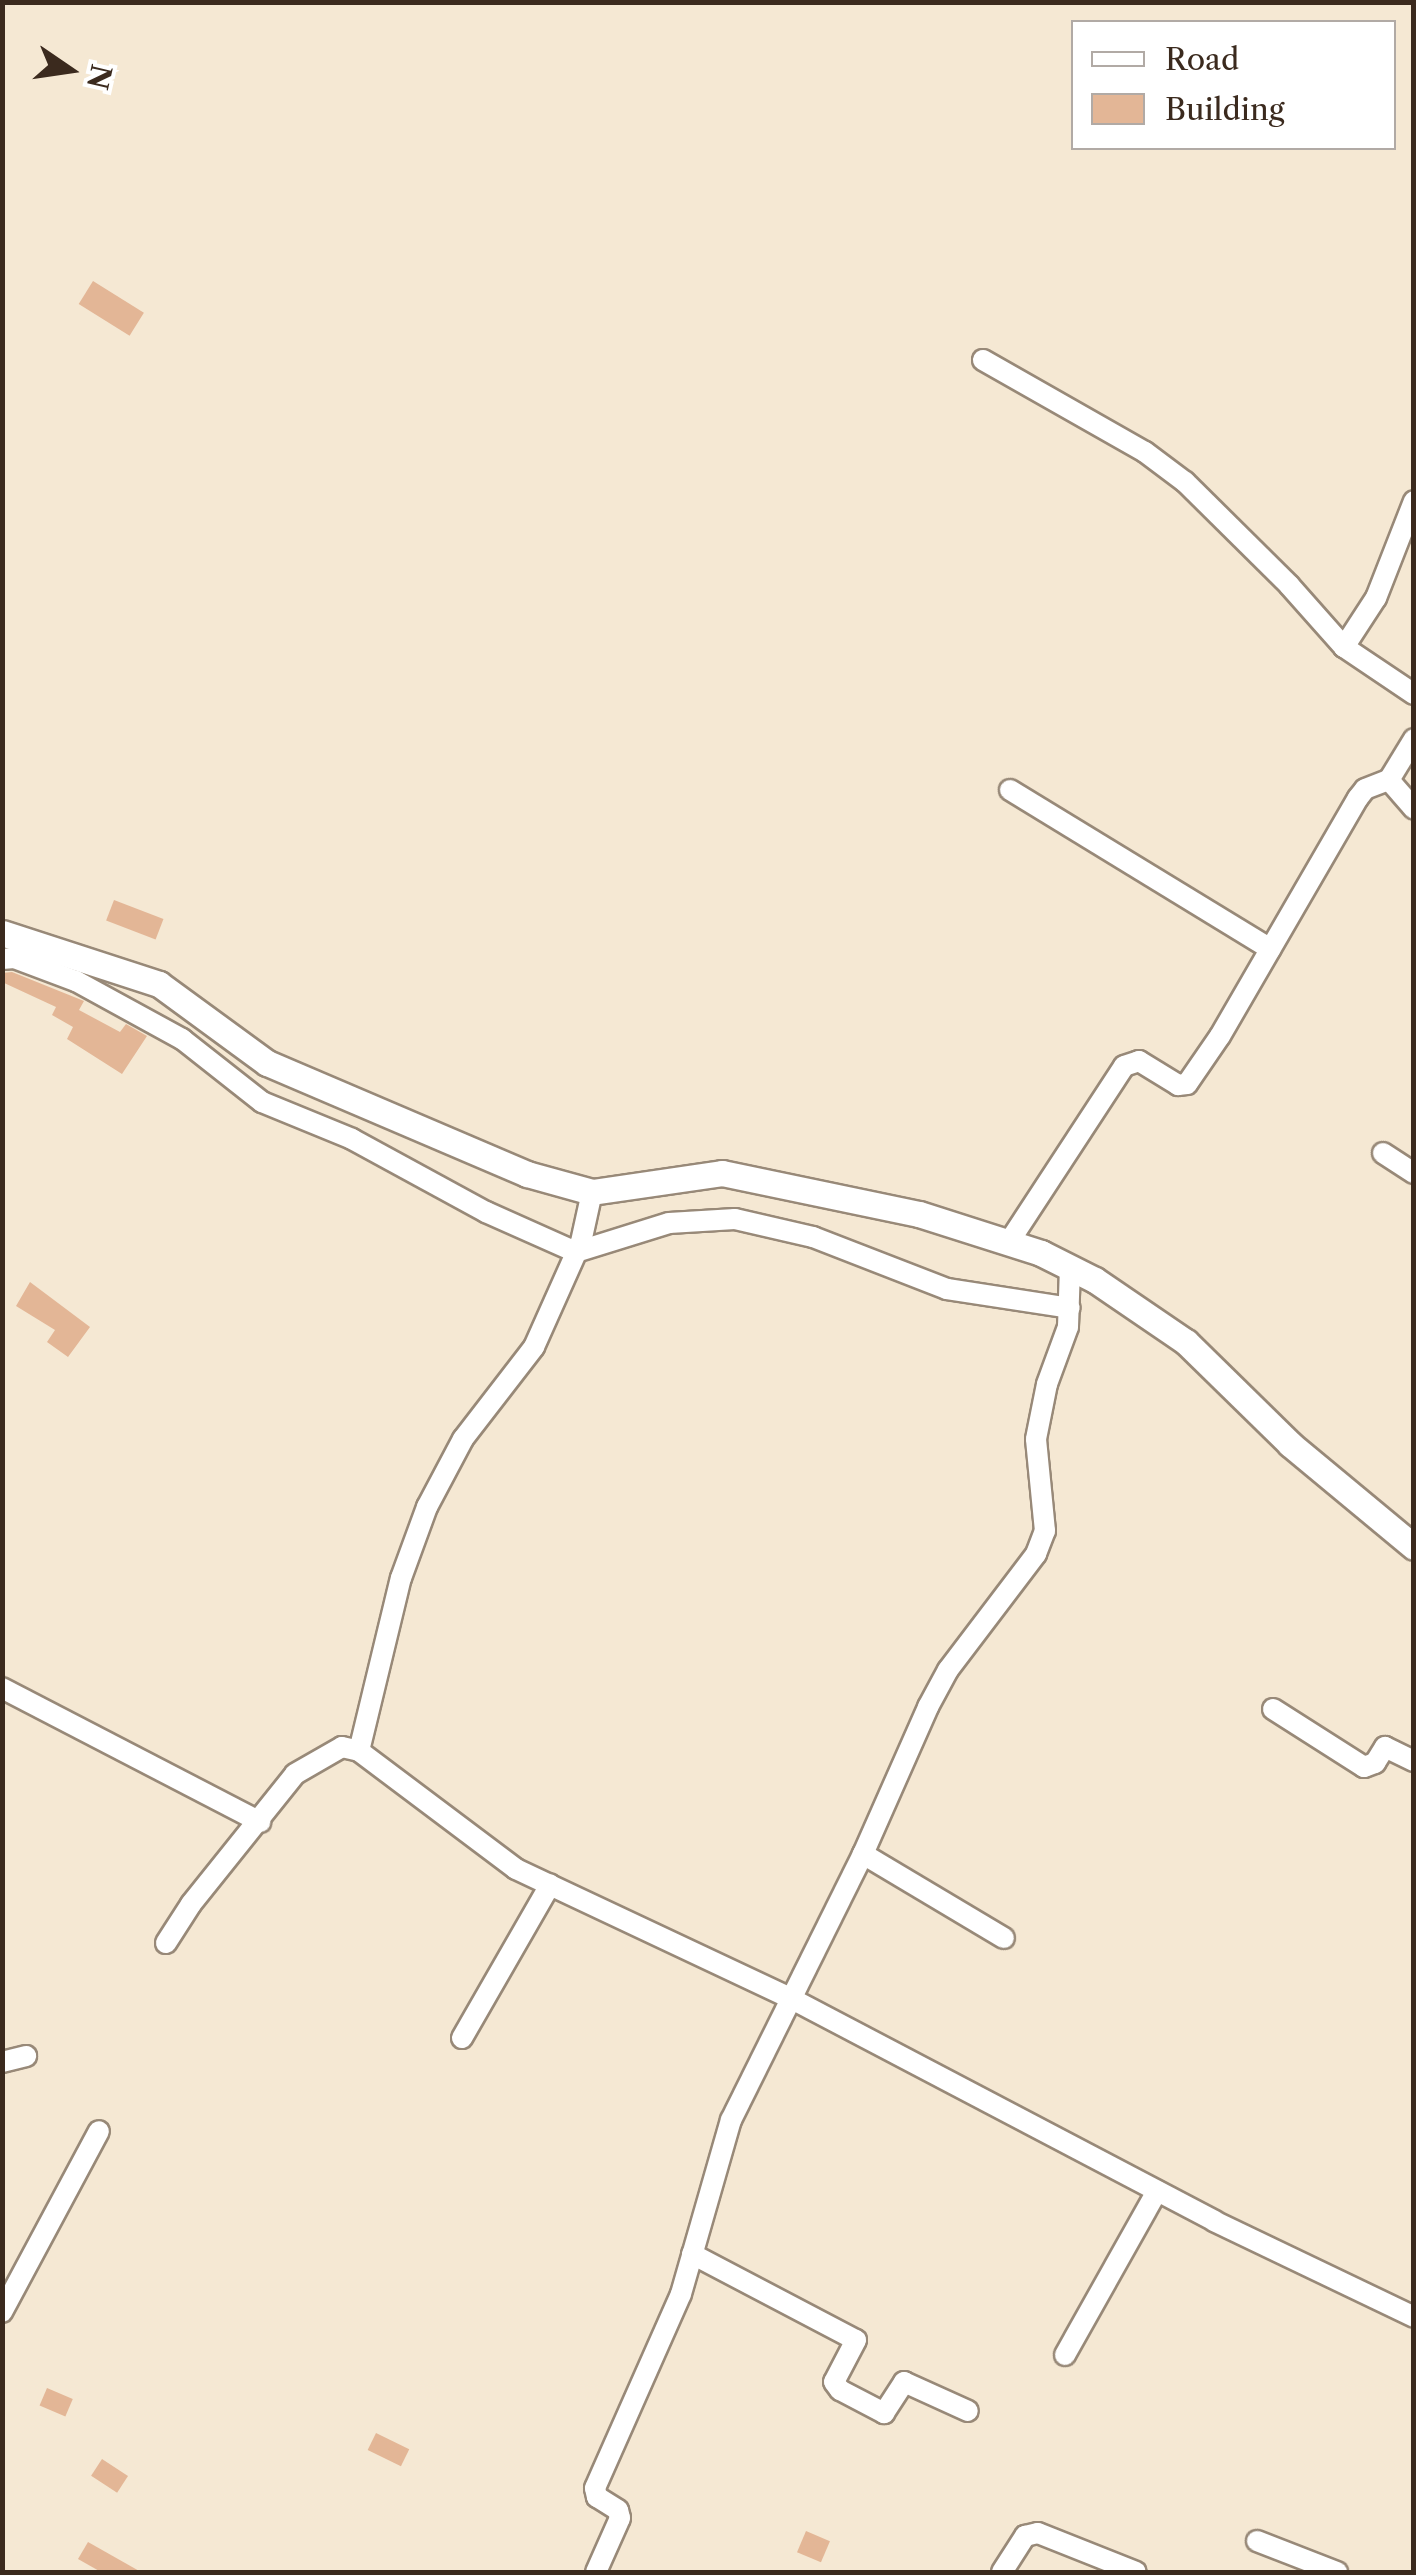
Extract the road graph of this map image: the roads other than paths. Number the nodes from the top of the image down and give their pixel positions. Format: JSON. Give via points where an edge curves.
{"nodes":[{"id":1,"x":983,"y":360,"type":"dead end"},
{"id":2,"x":1414,"y":501,"type":"edge"},
{"id":3,"x":1344,"y":647,"type":"junction"},
{"id":4,"x":1414,"y":694,"type":"edge"},
{"id":5,"x":1414,"y":739,"type":"edge"},
{"id":6,"x":1389,"y":780,"type":"junction"},
{"id":7,"x":1010,"y":790,"type":"dead end"},
{"id":8,"x":1414,"y":809,"type":"edge"},
{"id":9,"x":2,"y":933,"type":"edge"},
{"id":10,"x":1270,"y":948,"type":"junction"},
{"id":11,"x":2,"y":959,"type":"edge"},
{"id":12,"x":1384,"y":1153,"type":"dead end"},
{"id":13,"x":1414,"y":1173,"type":"edge"},
{"id":14,"x":592,"y":1192,"type":"junction"},
{"id":15,"x":1010,"y":1242,"type":"junction"},
{"id":16,"x":576,"y":1252,"type":"junction"},
{"id":17,"x":1070,"y":1268,"type":"junction"},
{"id":18,"x":1070,"y":1308,"type":"junction"},
{"id":19,"x":1414,"y":1546,"type":"edge"},
{"id":20,"x":2,"y":1688,"type":"edge"},
{"id":21,"x":1273,"y":1709,"type":"dead end"},
{"id":22,"x":359,"y":1751,"type":"junction"},
{"id":23,"x":1414,"y":1761,"type":"edge"},
{"id":24,"x":260,"y":1822,"type":"junction"},
{"id":25,"x":863,"y":1854,"type":"junction"},
{"id":26,"x":550,"y":1885,"type":"junction"},
{"id":27,"x":1004,"y":1938,"type":"dead end"},
{"id":28,"x":166,"y":1943,"type":"dead end"},
{"id":29,"x":792,"y":1999,"type":"junction"},
{"id":30,"x":462,"y":2038,"type":"dead end"},
{"id":31,"x":26,"y":2056,"type":"dead end"},
{"id":32,"x":2,"y":2062,"type":"edge"},
{"id":33,"x":100,"y":2131,"type":"dead end"},
{"id":34,"x":1157,"y":2190,"type":"junction"},
{"id":35,"x":692,"y":2254,"type":"junction"},
{"id":36,"x":2,"y":2312,"type":"edge"},
{"id":37,"x":1414,"y":2316,"type":"edge"},
{"id":38,"x":1065,"y":2355,"type":"dead end"},
{"id":39,"x":968,"y":2411,"type":"dead end"},
{"id":40,"x":1257,"y":2541,"type":"dead end"},
{"id":41,"x":596,"y":2572,"type":"edge"},
{"id":42,"x":1002,"y":2572,"type":"edge"},
{"id":43,"x":1136,"y":2572,"type":"edge"},
{"id":44,"x":1337,"y":2572,"type":"edge"}],
"edges":[{"from":1,"to":3,"type":"street","via":[[1146,452],[1185,482]]},
{"from":2,"to":3,"type":"street","via":[[1376,598]]},
{"from":3,"to":4,"type":"street"},
{"from":5,"to":6,"type":"street"},
{"from":6,"to":8,"type":"street"},
{"from":6,"to":10,"type":"street","via":[[1358,798]]},
{"from":7,"to":10,"type":"street"},
{"from":9,"to":14,"type":"street","via":[[159,984],[267,1063],[527,1174]]},
{"from":10,"to":15,"type":"street","via":[[1187,1084],[1139,1061],[1124,1066]]},
{"from":11,"to":16,"type":"street","via":[[76,981],[182,1039],[262,1102],[352,1138],[486,1212]]},
{"from":12,"to":13,"type":"street"},
{"from":14,"to":15,"type":"street","via":[[722,1173],[919,1214]]},
{"from":14,"to":16,"type":"street"},
{"from":15,"to":17,"type":"street"},
{"from":16,"to":18,"type":"street","via":[[669,1224],[734,1219],[813,1237],[947,1288]]},
{"from":16,"to":22,"type":"street","via":[[534,1347],[463,1440],[428,1508],[401,1578]]},
{"from":17,"to":18,"type":"street"},
{"from":17,"to":19,"type":"street","via":[[1186,1342],[1290,1444]]},
{"from":18,"to":25,"type":"street","via":[[1036,1439],[1045,1531],[1036,1554],[948,1670]]},
{"from":20,"to":24,"type":"street"},
{"from":21,"to":23,"type":"street","via":[[1364,1767],[1386,1747]]},
{"from":22,"to":24,"type":"street","via":[[342,1747],[295,1774]]},
{"from":22,"to":26,"type":"street","via":[[516,1869]]},
{"from":24,"to":28,"type":"street"},
{"from":25,"to":27,"type":"street"},
{"from":25,"to":29,"type":"street"},
{"from":26,"to":29,"type":"street"},
{"from":26,"to":30,"type":"street"},
{"from":29,"to":34,"type":"street"},
{"from":29,"to":35,"type":"street","via":[[731,2120]]},
{"from":31,"to":32,"type":"street"},
{"from":33,"to":36,"type":"street"},
{"from":34,"to":37,"type":"street"},
{"from":34,"to":38,"type":"street"},
{"from":35,"to":39,"type":"street","via":[[856,2340],[834,2382],[840,2390],[884,2413],[904,2382]]},
{"from":35,"to":41,"type":"street","via":[[667,2332],[595,2488],[620,2518]]},
{"from":40,"to":44,"type":"street"},
{"from":42,"to":43,"type":"street","via":[[1026,2536],[1038,2533]]}]}
